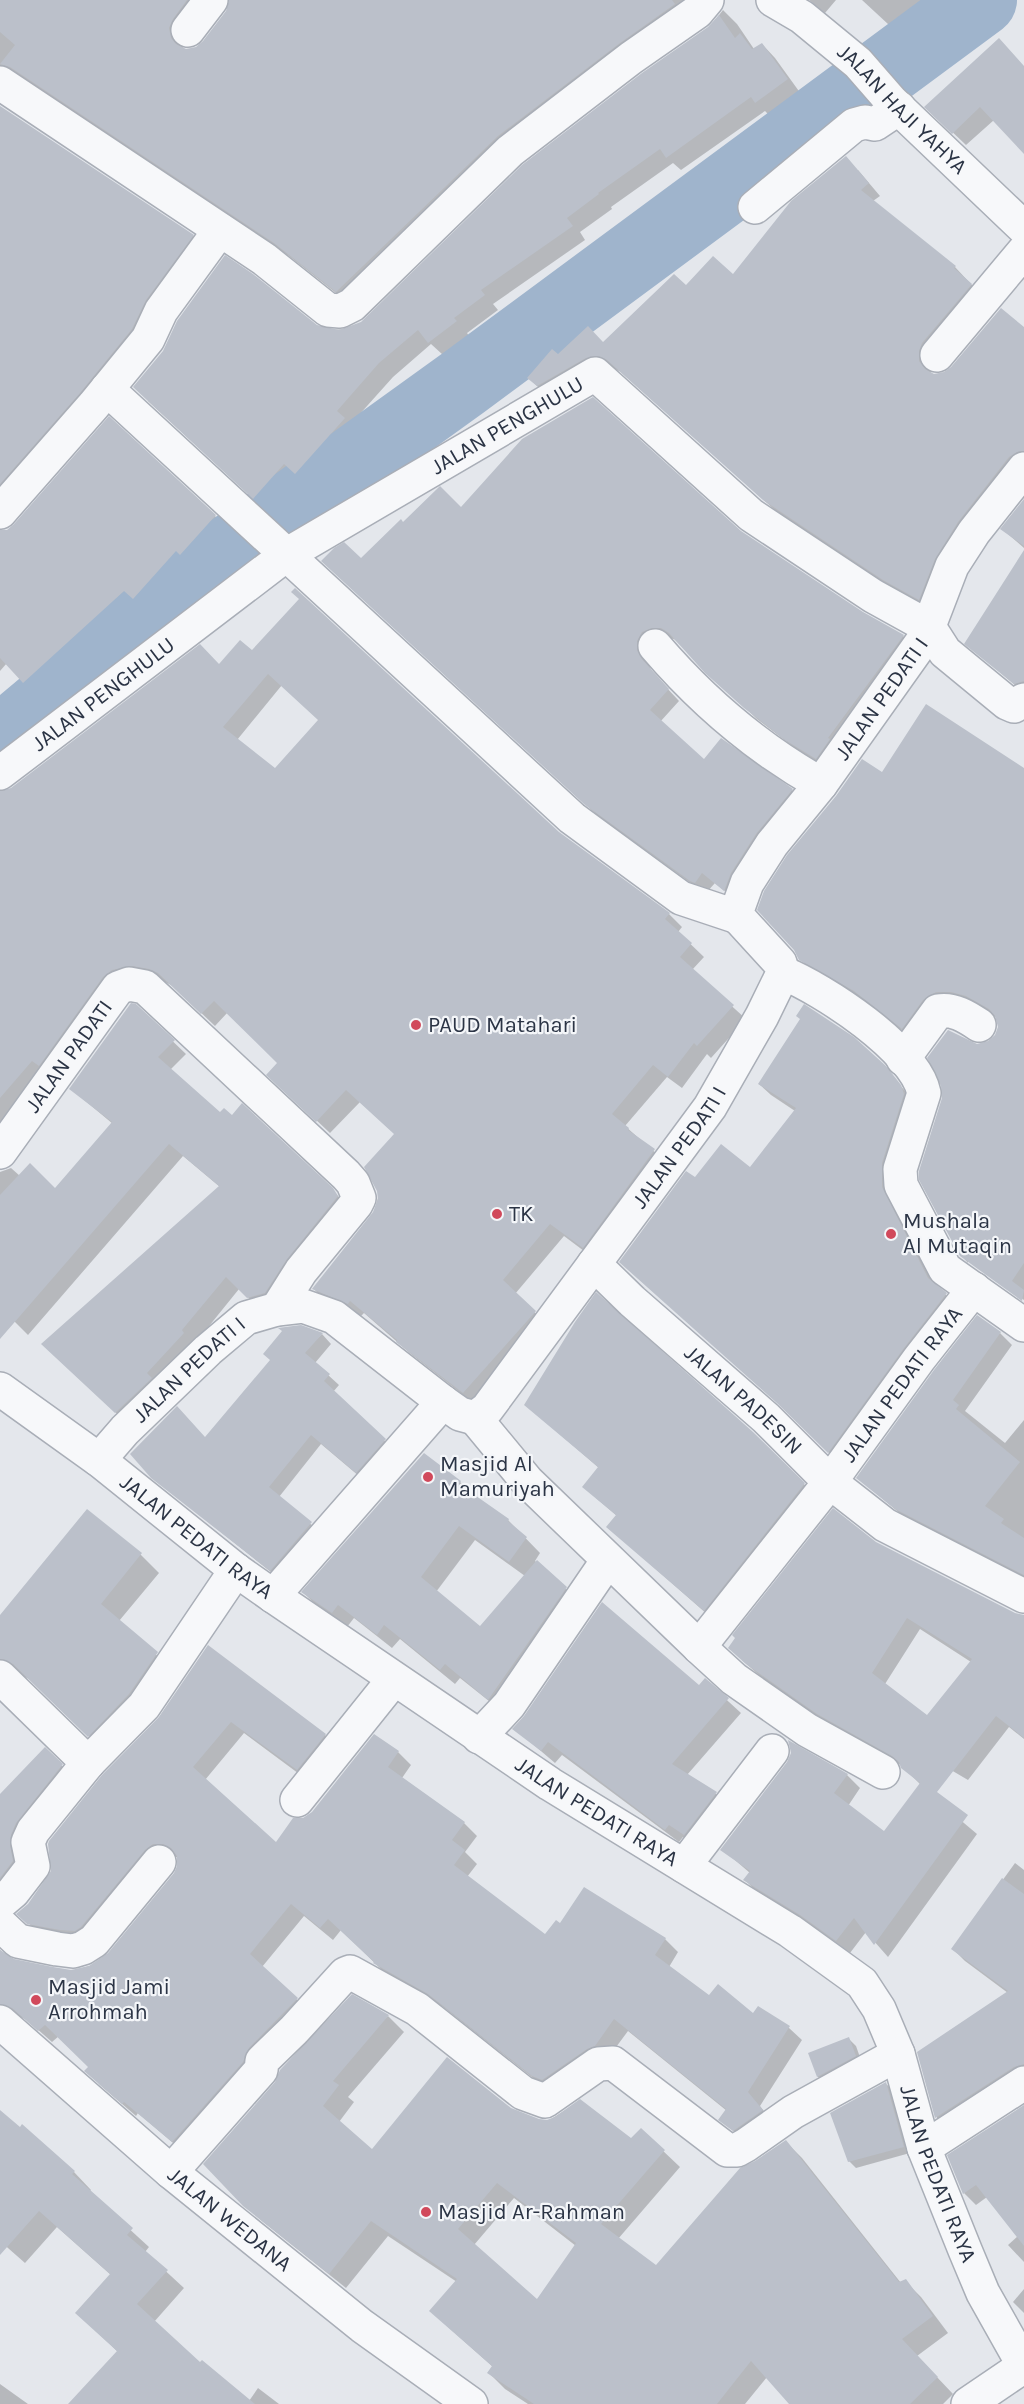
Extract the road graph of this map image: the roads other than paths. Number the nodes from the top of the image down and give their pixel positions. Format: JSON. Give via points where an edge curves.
{"nodes":[{"id":1,"x":211,"y":0,"type":"edge"},
{"id":2,"x":707,"y":0,"type":"edge"},
{"id":3,"x":773,"y":0,"type":"edge"},
{"id":4,"x":188,"y":30,"type":"dead end"},
{"id":5,"x":0,"y":83,"type":"edge"},
{"id":6,"x":895,"y":105,"type":"junction"},
{"id":7,"x":755,"y":207,"type":"dead end"},
{"id":8,"x":1024,"y":228,"type":"edge"},
{"id":9,"x":220,"y":230,"type":"junction"},
{"id":10,"x":1024,"y":251,"type":"edge"},
{"id":11,"x":937,"y":355,"type":"dead end"},
{"id":12,"x":107,"y":389,"type":"junction"},
{"id":13,"x":1024,"y":469,"type":"edge"},
{"id":14,"x":0,"y":512,"type":"edge"},
{"id":15,"x":267,"y":537,"type":"junction"},
{"id":16,"x":929,"y":627,"type":"junction"},
{"id":17,"x":655,"y":646,"type":"dead end"},
{"id":18,"x":1024,"y":700,"type":"edge"},
{"id":19,"x":0,"y":773,"type":"edge"},
{"id":20,"x":821,"y":784,"type":"junction"},
{"id":21,"x":738,"y":917,"type":"junction"},
{"id":22,"x":783,"y":973,"type":"junction"},
{"id":23,"x":979,"y":1025,"type":"dead end"},
{"id":24,"x":903,"y":1059,"type":"junction"},
{"id":25,"x":0,"y":1152,"type":"edge"},
{"id":26,"x":594,"y":1264,"type":"junction"},
{"id":27,"x":974,"y":1289,"type":"junction"},
{"id":28,"x":277,"y":1309,"type":"junction"},
{"id":29,"x":1024,"y":1325,"type":"edge"},
{"id":30,"x":0,"y":1389,"type":"edge"},
{"id":31,"x":443,"y":1402,"type":"junction"},
{"id":32,"x":475,"y":1418,"type":"junction"},
{"id":33,"x":99,"y":1460,"type":"junction"},
{"id":34,"x":830,"y":1482,"type":"junction"},
{"id":35,"x":608,"y":1560,"type":"junction"},
{"id":36,"x":236,"y":1570,"type":"junction"},
{"id":37,"x":273,"y":1596,"type":"junction"},
{"id":38,"x":1024,"y":1596,"type":"edge"},
{"id":39,"x":699,"y":1647,"type":"junction"},
{"id":40,"x":0,"y":1677,"type":"edge"},
{"id":41,"x":394,"y":1679,"type":"junction"},
{"id":42,"x":479,"y":1737,"type":"junction"},
{"id":43,"x":772,"y":1751,"type":"dead end"},
{"id":44,"x":88,"y":1763,"type":"junction"},
{"id":45,"x":884,"y":1772,"type":"dead end"},
{"id":46,"x":297,"y":1800,"type":"dead end"},
{"id":47,"x":159,"y":1862,"type":"dead end"},
{"id":48,"x":684,"y":1866,"type":"junction"},
{"id":49,"x":0,"y":1903,"type":"edge"},
{"id":50,"x":0,"y":1924,"type":"edge"},
{"id":51,"x":0,"y":2022,"type":"edge"},
{"id":52,"x":898,"y":2054,"type":"junction"},
{"id":53,"x":1024,"y":2083,"type":"edge"},
{"id":54,"x":924,"y":2148,"type":"junction"},
{"id":55,"x":171,"y":2172,"type":"junction"},
{"id":56,"x":1024,"y":2366,"type":"edge"},
{"id":57,"x":471,"y":2404,"type":"edge"},
{"id":58,"x":968,"y":2404,"type":"edge"}],
"edges":[{"from":1,"to":4,"type":"street"},
{"from":2,"to":9,"type":"street","via":[[698,12],[510,151],[352,305],[340,311],[328,310]]},
{"from":3,"to":6,"type":"street","name":"JALAN HAJI YAHYA","via":[[802,17],[858,63]]},
{"from":5,"to":9,"type":"street"},
{"from":6,"to":7,"type":"street","via":[[874,124],[854,125]]},
{"from":6,"to":8,"type":"street","name":"JALAN HAJI YAHYA"},
{"from":9,"to":12,"type":"street","via":[[162,310],[148,339]]},
{"from":10,"to":11,"type":"street"},
{"from":12,"to":14,"type":"street"},
{"from":12,"to":15,"type":"street"},
{"from":13,"to":16,"type":"street","name":"JALAN PEDATI I","via":[[952,566]]},
{"from":15,"to":16,"type":"street","name":"JALAN PENGHULU","via":[[595,374],[751,515],[873,596]]},
{"from":15,"to":19,"type":"street","name":"JALAN PENGHULU"},
{"from":15,"to":21,"type":"street","via":[[572,818],[681,898]]},
{"from":16,"to":18,"type":"street","name":"JALAN PENGHULU","via":[[945,652],[1007,703],[1014,706]]},
{"from":16,"to":20,"type":"street","name":"JALAN PEDATI I"},
{"from":17,"to":20,"type":"street","via":[[746,735]]},
{"from":20,"to":21,"type":"street","name":"JALAN PEDATI I","via":[[771,844],[747,883]]},
{"from":21,"to":22,"type":"street","via":[[780,963]]},
{"from":22,"to":24,"type":"street","via":[[809,984],[874,1029]]},
{"from":22,"to":26,"type":"street","name":"JALAN PEDATI I","via":[[710,1107]]},
{"from":23,"to":24,"type":"street","via":[[961,1014],[939,1011]]},
{"from":24,"to":27,"type":"street","via":[[922,1081],[924,1093],[900,1169],[901,1185],[945,1269]]},
{"from":25,"to":28,"type":"street","name":"JALAN PADATI","via":[[118,988],[129,984],[145,987],[346,1175],[357,1191],[356,1204],[300,1271]]},
{"from":26,"to":32,"type":"street","name":"JALAN PEDATI I","via":[[487,1409]]},
{"from":26,"to":34,"type":"street","name":"JALAN PADESIN","via":[[750,1404]]},
{"from":27,"to":29,"type":"street"},
{"from":27,"to":34,"type":"street","name":"JALAN PEDATI RAYA"},
{"from":28,"to":31,"type":"street","name":"JALAN PEDATI I","via":[[303,1306],[334,1317]]},
{"from":28,"to":33,"type":"street","name":"JALAN PEDATI I","via":[[246,1318],[208,1350]]},
{"from":30,"to":33,"type":"street","name":"JALAN PEDATI RAYA"},
{"from":31,"to":32,"type":"street","name":"JALAN PEDATI I","via":[[460,1414]]},
{"from":31,"to":37,"type":"street"},
{"from":32,"to":35,"type":"street","via":[[527,1481]]},
{"from":33,"to":36,"type":"street","name":"JALAN PEDATI RAYA"},
{"from":34,"to":38,"type":"street","name":"JALAN PADESIN","via":[[885,1525]]},
{"from":34,"to":39,"type":"street","name":"JALAN PEDATI RAYA"},
{"from":35,"to":39,"type":"street"},
{"from":35,"to":42,"type":"street","via":[[509,1705]]},
{"from":36,"to":37,"type":"street","name":"JALAN PEDATI RAYA"},
{"from":36,"to":44,"type":"street","via":[[144,1706]]},
{"from":37,"to":41,"type":"street","name":"JALAN PEDATI RAYA"},
{"from":39,"to":45,"type":"street","via":[[734,1679],[807,1730]]},
{"from":40,"to":44,"type":"street"},
{"from":41,"to":42,"type":"street","name":"JALAN PEDATI RAYA"},
{"from":41,"to":46,"type":"street"},
{"from":42,"to":48,"type":"street","name":"JALAN PEDATI RAYA"},
{"from":43,"to":48,"type":"street"},
{"from":44,"to":49,"type":"street","via":[[33,1831],[28,1842],[33,1866]]},
{"from":47,"to":50,"type":"street","via":[[94,1941],[83,1948],[73,1951],[18,1941]]},
{"from":48,"to":52,"type":"street","name":"JALAN PEDATI RAYA","via":[[790,1931],[862,1983],[879,2009]]},
{"from":51,"to":55,"type":"street","name":"JALAN WEDANA"},
{"from":52,"to":54,"type":"street","name":"JALAN PEDATI RAYA"},
{"from":52,"to":55,"type":"street","via":[[793,2112],[746,2145],[728,2150],[613,2063],[598,2064],[545,2101],[523,2093],[417,2009],[350,1972],[262,2061],[261,2070]]},
{"from":53,"to":54,"type":"street"},
{"from":54,"to":56,"type":"street","name":"JALAN PEDATI RAYA","via":[[983,2293]]},
{"from":55,"to":57,"type":"street","name":"JALAN WEDANA","via":[[362,2326]]},
{"from":56,"to":58,"type":"street"}]}
